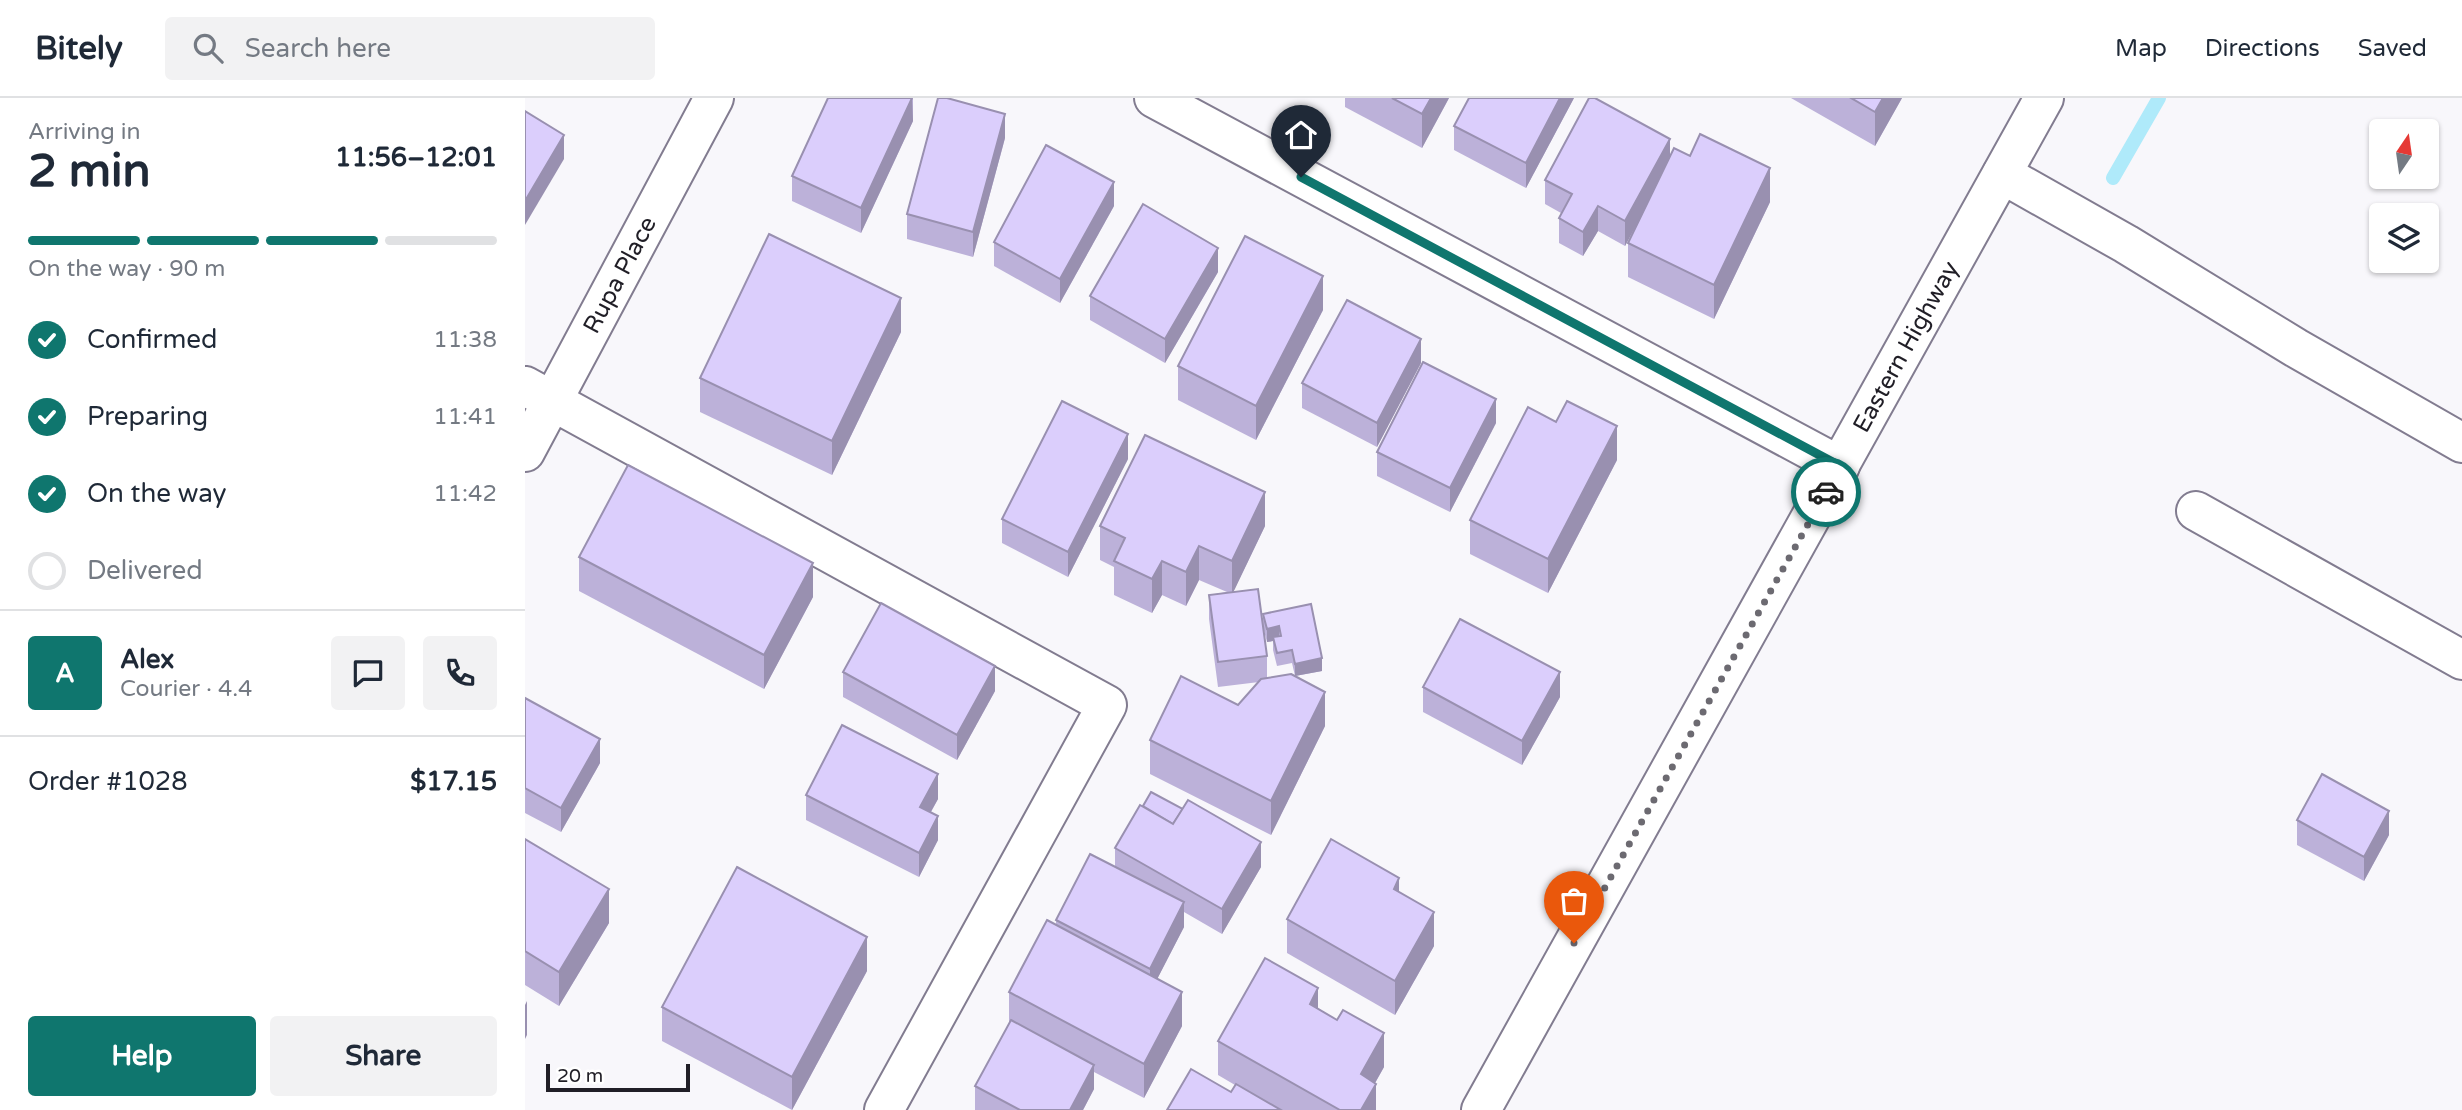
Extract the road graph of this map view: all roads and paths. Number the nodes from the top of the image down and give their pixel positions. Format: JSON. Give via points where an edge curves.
{"nodes":[{"id":1,"x":714,"y":98,"type":"edge"},
{"id":2,"x":1154,"y":98,"type":"edge"},
{"id":3,"x":2044,"y":98,"type":"edge"},
{"id":4,"x":2002,"y":174,"type":"junction"},
{"id":5,"x":539,"y":394,"type":"edge"},
{"id":6,"x":2462,"y":443,"type":"edge"},
{"id":7,"x":525,"y":452,"type":"edge"},
{"id":8,"x":1840,"y":466,"type":"junction"},
{"id":9,"x":2196,"y":511,"type":"dead end"},
{"id":10,"x":2462,"y":660,"type":"edge"},
{"id":11,"x":884,"y":1110,"type":"edge"},
{"id":12,"x":1481,"y":1110,"type":"edge"}],
"edges":[{"from":1,"to":5,"type":"street","name":"Rupa Place"},
{"from":2,"to":8,"type":"street"},
{"from":3,"to":4,"type":"street","name":"Eastern Highway"},
{"from":4,"to":6,"type":"street"},
{"from":4,"to":8,"type":"street","name":"Eastern Highway"},
{"from":5,"to":7,"type":"street","name":"Rupa Place"},
{"from":5,"to":11,"type":"street","via":[[1107,705]]},
{"from":8,"to":12,"type":"street","name":"Eastern Highway"},
{"from":9,"to":10,"type":"street"}]}
